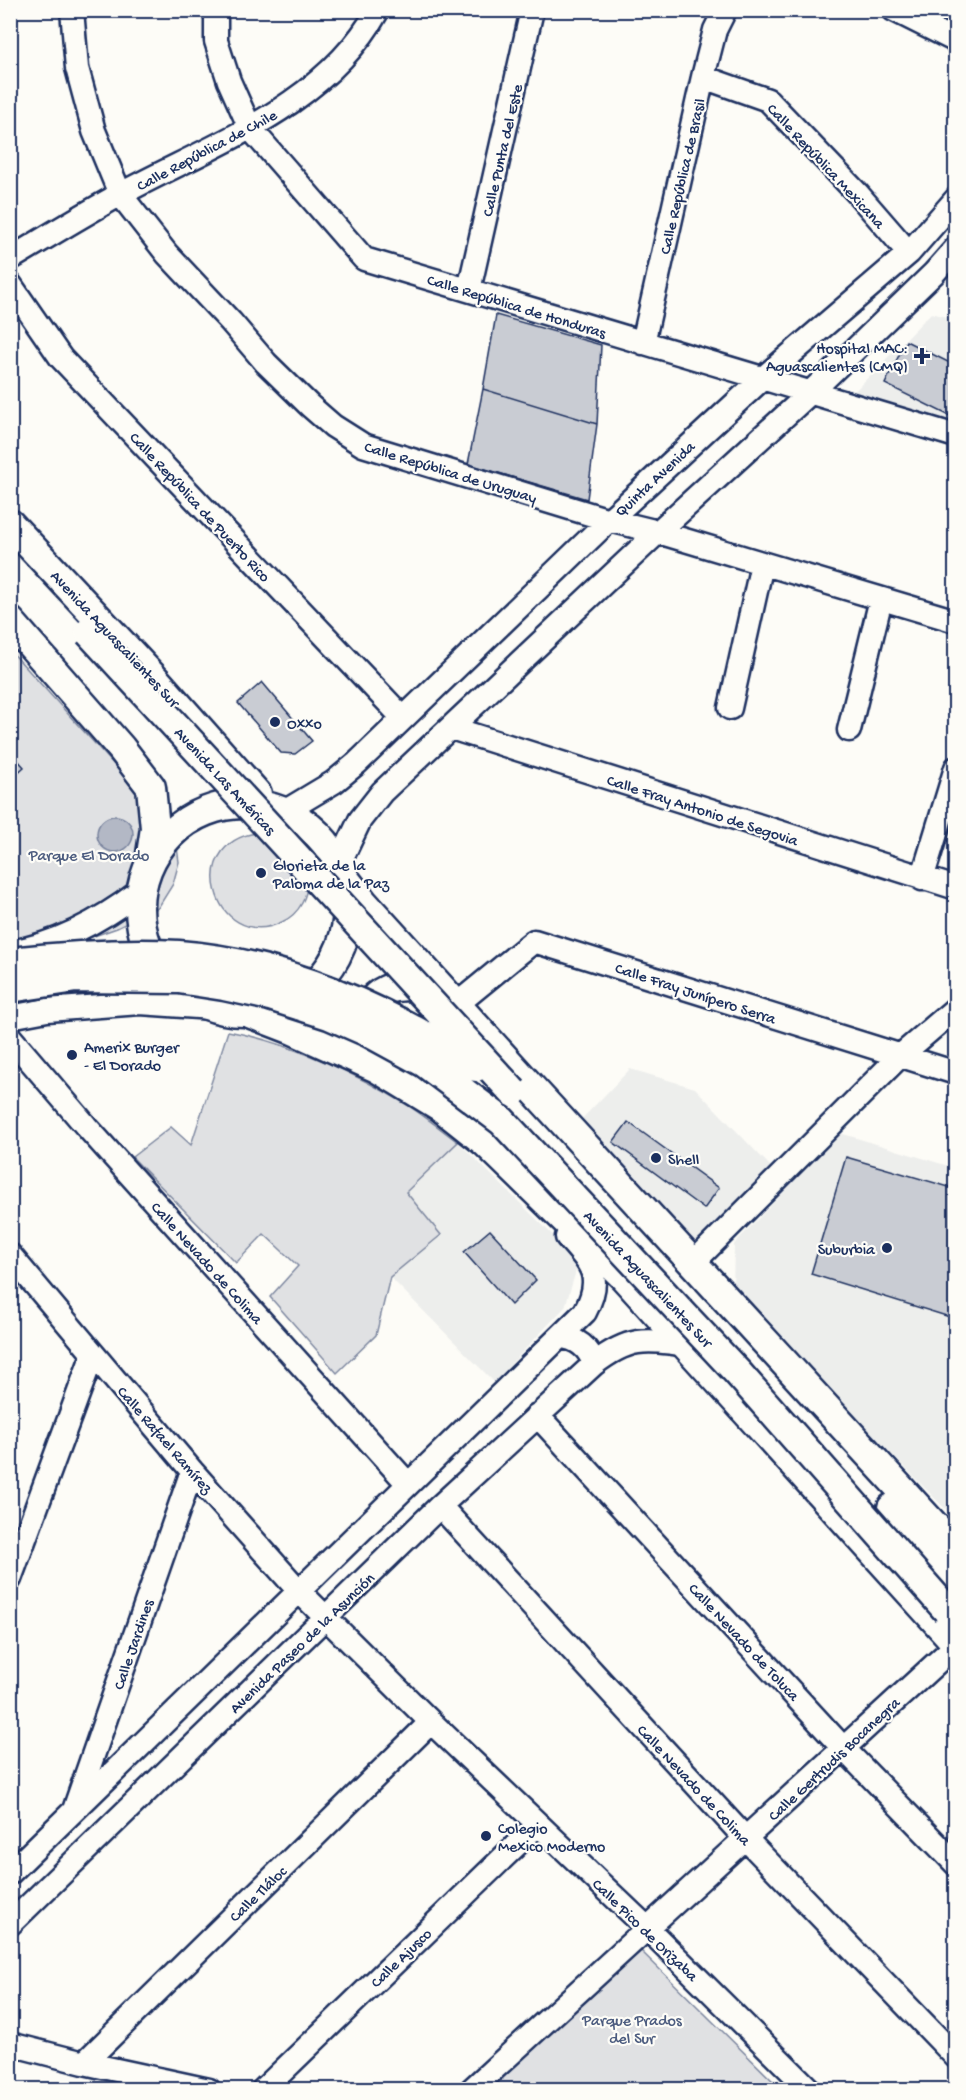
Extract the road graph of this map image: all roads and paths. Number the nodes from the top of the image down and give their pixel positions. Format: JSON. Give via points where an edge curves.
{"nodes":[{"id":1,"x":72,"y":10,"type":"edge"},
{"id":2,"x":216,"y":10,"type":"edge"},
{"id":3,"x":378,"y":10,"type":"edge"},
{"id":4,"x":532,"y":10,"type":"edge"},
{"id":5,"x":725,"y":10,"type":"edge"},
{"id":6,"x":894,"y":10,"type":"edge"},
{"id":7,"x":956,"y":41,"type":"edge"},
{"id":8,"x":703,"y":77,"type":"junction"},
{"id":9,"x":250,"y":128,"type":"junction"},
{"id":10,"x":120,"y":194,"type":"junction"},
{"id":11,"x":956,"y":199,"type":"edge"},
{"id":12,"x":956,"y":248,"type":"edge"},
{"id":13,"x":909,"y":253,"type":"junction"},
{"id":14,"x":10,"y":259,"type":"edge"},
{"id":15,"x":10,"y":284,"type":"edge"},
{"id":16,"x":469,"y":290,"type":"junction"},
{"id":17,"x":643,"y":343,"type":"junction"},
{"id":18,"x":763,"y":378,"type":"junction"},
{"id":19,"x":810,"y":393,"type":"junction"},
{"id":20,"x":956,"y":435,"type":"edge"},
{"id":21,"x":609,"y":520,"type":"junction"},
{"id":22,"x":10,"y":524,"type":"edge"},
{"id":23,"x":658,"y":532,"type":"junction"},
{"id":24,"x":10,"y":550,"type":"edge"},
{"id":25,"x":762,"y":564,"type":"junction"},
{"id":26,"x":881,"y":599,"type":"junction"},
{"id":27,"x":10,"y":621,"type":"edge"},
{"id":28,"x":956,"y":621,"type":"edge"},
{"id":29,"x":730,"y":708,"type":"dead end"},
{"id":30,"x":403,"y":718,"type":"junction"},
{"id":31,"x":451,"y":728,"type":"junction"},
{"id":32,"x":849,"y":730,"type":"dead end"},
{"id":33,"x":956,"y":768,"type":"edge"},
{"id":34,"x":276,"y":809,"type":"junction"},
{"id":35,"x":149,"y":863,"type":"junction"},
{"id":36,"x":342,"y":871,"type":"junction"},
{"id":37,"x":922,"y":879,"type":"junction"},
{"id":38,"x":956,"y":888,"type":"edge"},
{"id":39,"x":140,"y":891,"type":"junction"},
{"id":40,"x":10,"y":952,"type":"edge"},
{"id":41,"x":10,"y":962,"type":"edge"},
{"id":42,"x":10,"y":988,"type":"edge"},
{"id":43,"x":456,"y":1005,"type":"junction"},
{"id":44,"x":212,"y":1008,"type":"junction"},
{"id":45,"x":956,"y":1008,"type":"edge"},
{"id":46,"x":249,"y":1013,"type":"junction"},
{"id":47,"x":10,"y":1017,"type":"edge"},
{"id":48,"x":10,"y":1037,"type":"edge"},
{"id":49,"x":899,"y":1057,"type":"junction"},
{"id":50,"x":377,"y":1068,"type":"junction"},
{"id":51,"x":956,"y":1074,"type":"edge"},
{"id":52,"x":513,"y":1092,"type":"junction"},
{"id":53,"x":520,"y":1177,"type":"junction"},
{"id":54,"x":10,"y":1255,"type":"edge"},
{"id":55,"x":693,"y":1263,"type":"junction"},
{"id":56,"x":560,"y":1337,"type":"junction"},
{"id":57,"x":686,"y":1345,"type":"junction"},
{"id":58,"x":93,"y":1354,"type":"junction"},
{"id":59,"x":594,"y":1364,"type":"junction"},
{"id":60,"x":537,"y":1415,"type":"junction"},
{"id":61,"x":192,"y":1471,"type":"junction"},
{"id":62,"x":408,"y":1484,"type":"junction"},
{"id":63,"x":440,"y":1506,"type":"junction"},
{"id":64,"x":956,"y":1549,"type":"edge"},
{"id":65,"x":10,"y":1579,"type":"edge"},
{"id":66,"x":956,"y":1581,"type":"edge"},
{"id":67,"x":299,"y":1591,"type":"junction"},
{"id":68,"x":326,"y":1618,"type":"junction"},
{"id":69,"x":956,"y":1620,"type":"edge"},
{"id":70,"x":956,"y":1644,"type":"edge"},
{"id":71,"x":430,"y":1722,"type":"junction"},
{"id":72,"x":843,"y":1748,"type":"junction"},
{"id":73,"x":71,"y":1816,"type":"junction"},
{"id":74,"x":537,"y":1825,"type":"junction"},
{"id":75,"x":746,"y":1839,"type":"junction"},
{"id":76,"x":956,"y":1864,"type":"edge"},
{"id":77,"x":10,"y":1873,"type":"edge"},
{"id":78,"x":10,"y":1924,"type":"edge"},
{"id":79,"x":646,"y":1928,"type":"junction"},
{"id":80,"x":10,"y":2044,"type":"edge"},
{"id":81,"x":956,"y":2057,"type":"edge"},
{"id":82,"x":84,"y":2063,"type":"junction"},
{"id":83,"x":209,"y":2090,"type":"edge"},
{"id":84,"x":262,"y":2090,"type":"edge"},
{"id":85,"x":471,"y":2090,"type":"edge"},
{"id":86,"x":810,"y":2090,"type":"edge"}],
"edges":[{"from":1,"to":10,"type":"street","name":"Calle República de Uruguay","via":[[78,68],[91,120]]},
{"from":2,"to":9,"type":"street","name":"Calle República de Honduras","via":[[216,41]]},
{"from":3,"to":9,"type":"street","name":"Calle República de Chile","via":[[344,58],[310,90]]},
{"from":4,"to":16,"type":"street","name":"Calle Punta del Este"},
{"from":5,"to":8,"type":"street","name":"Calle República de Brasil","via":[[715,30]]},
{"from":6,"to":7,"type":"street"},
{"from":8,"to":13,"type":"street","name":"Calle República Mexicana","via":[[768,100]]},
{"from":8,"to":17,"type":"street","name":"Calle República de Brasil"},
{"from":9,"to":10,"type":"street","name":"Calle República de Chile"},
{"from":9,"to":16,"type":"street","name":"Calle República de Honduras","via":[[364,259]]},
{"from":10,"to":14,"type":"street","name":"Calle República de Chile"},
{"from":10,"to":21,"type":"street","name":"Calle República de Uruguay","via":[[166,254],[266,363],[333,426],[363,445]]},
{"from":11,"to":13,"type":"street","name":"Quinta Avenida"},
{"from":12,"to":19,"type":"street"},
{"from":13,"to":18,"type":"street","name":"Quinta Avenida"},
{"from":15,"to":30,"type":"street","name":"Calle República de Puerto Rico","via":[[61,358]]},
{"from":16,"to":17,"type":"street","name":"Calle República de Honduras"},
{"from":17,"to":18,"type":"street","name":"Calle República de Honduras"},
{"from":18,"to":19,"type":"street","name":"Calle República de Honduras"},
{"from":18,"to":21,"type":"street","name":"Quinta Avenida"},
{"from":19,"to":20,"type":"street","name":"Calle República de Honduras"},
{"from":19,"to":23,"type":"street"},
{"from":21,"to":23,"type":"street","name":"Calle República de Uruguay"},
{"from":21,"to":30,"type":"street","name":"Quinta Avenida"},
{"from":22,"to":34,"type":"main road","name":"Avenida Aguascalientes Sur"},
{"from":23,"to":25,"type":"street","name":"Calle República de Uruguay"},
{"from":23,"to":31,"type":"street"},
{"from":24,"to":52,"type":"main road","name":"Avenida Las Américas","bridge":true},
{"from":25,"to":26,"type":"street","name":"Calle República de Uruguay"},
{"from":25,"to":29,"type":"street"},
{"from":26,"to":28,"type":"street","name":"Calle República de Uruguay"},
{"from":26,"to":32,"type":"street"},
{"from":27,"to":35,"type":"main road","name":"Avenida Aguascalientes Sur","via":[[151,787],[155,828]]},
{"from":30,"to":34,"type":"street","name":"Quinta Avenida","via":[[333,782]]},
{"from":31,"to":36,"type":"street","via":[[382,792],[360,820]]},
{"from":31,"to":37,"type":"street","name":"Calle Fray Antonio de Segovia"},
{"from":33,"to":37,"type":"street"},
{"from":34,"to":35,"type":"main road","name":"Avenida Aguascalientes Sur","via":[[240,804],[212,809],[186,821],[165,839]]},
{"from":34,"to":36,"type":"main road","name":"Avenida Aguascalientes Sur","via":[[317,833]]},
{"from":35,"to":39,"type":"main road","name":"Avenida Aguascalientes Sur"},
{"from":36,"to":43,"type":"main road","name":"Avenida Aguascalientes Sur","via":[[363,902]]},
{"from":36,"to":46,"type":"main road","name":"Avenida Aguascalientes Sur","via":[[349,903],[348,926],[342,949],[330,969],[295,1000]]},
{"from":37,"to":38,"type":"street","name":"Calle Fray Antonio de Segovia"},
{"from":39,"to":40,"type":"street","via":[[80,931]]},
{"from":39,"to":44,"type":"main road","name":"Avenida Aguascalientes Sur","via":[[140,921],[148,949],[163,975],[185,995]]},
{"from":41,"to":52,"type":"main road","name":"Avenida Aguascalientes Sur","bridge":true,"via":[[76,956],[179,956],[228,962],[290,977],[380,1012],[436,1041]]},
{"from":42,"to":69,"type":"main road","name":"Avenida Aguascalientes Sur","bridge":true,"via":[[76,978],[179,979],[224,986],[329,1015],[424,1063],[502,1120],[738,1373]]},
{"from":43,"to":49,"type":"street","name":"Calle Fray Junípero Serra","via":[[534,941]]},
{"from":43,"to":50,"type":"main road","via":[[418,986],[385,990],[374,999],[364,1023],[364,1045]]},
{"from":43,"to":55,"type":"main road","name":"Avenida Aguascalientes Sur"},
{"from":44,"to":46,"type":"main road","name":"Avenida Aguascalientes Sur"},
{"from":44,"to":47,"type":"street","name":"Avenida Aguascalientes Sur","via":[[140,1003]]},
{"from":45,"to":49,"type":"street"},
{"from":46,"to":50,"type":"main road","name":"Avenida Aguascalientes Sur"},
{"from":48,"to":62,"type":"street","name":"Calle Nevado de Colima"},
{"from":49,"to":51,"type":"street","name":"Calle Fray Junípero Serra"},
{"from":49,"to":55,"type":"street"},
{"from":50,"to":53,"type":"main road","name":"Avenida Aguascalientes Sur","via":[[441,1107]]},
{"from":52,"to":66,"type":"main road","name":"Avenida Aguascalientes Sur"},
{"from":53,"to":56,"type":"street","via":[[527,1193],[584,1256],[595,1277],[594,1296],[585,1312]]},
{"from":53,"to":57,"type":"main road","name":"Avenida Aguascalientes Sur","via":[[624,1277]]},
{"from":54,"to":58,"type":"street","name":"Calle Rafael Ramírez"},
{"from":55,"to":64,"type":"main road","name":"Avenida Aguascalientes Sur"},
{"from":56,"to":59,"type":"street","via":[[570,1337],[581,1344]]},
{"from":56,"to":62,"type":"street"},
{"from":57,"to":59,"type":"street","name":"Avenida Paseo de la Asunción","via":[[652,1340],[632,1342]]},
{"from":57,"to":70,"type":"main road","name":"Avenida Aguascalientes Sur"},
{"from":58,"to":61,"type":"street","name":"Calle Rafael Ramírez"},
{"from":58,"to":65,"type":"street"},
{"from":59,"to":60,"type":"street","name":"Avenida Paseo de la Asunción"},
{"from":60,"to":63,"type":"street","name":"Avenida Paseo de la Asunción"},
{"from":60,"to":72,"type":"street","name":"Calle Nevado de Toluca"},
{"from":61,"to":67,"type":"street","name":"Calle Rafael Ramírez"},
{"from":61,"to":73,"type":"street","name":"Calle Jardines"},
{"from":62,"to":67,"type":"street"},
{"from":63,"to":68,"type":"street","name":"Avenida Paseo de la Asunción"},
{"from":63,"to":75,"type":"street","name":"Calle Nevado de Colima"},
{"from":67,"to":68,"type":"street","name":"Calle Rafael Ramírez"},
{"from":67,"to":73,"type":"street"},
{"from":68,"to":71,"type":"street","name":"Calle Pico de Orizaba"},
{"from":68,"to":78,"type":"street","name":"Avenida Paseo de la Asunción"},
{"from":70,"to":72,"type":"street","name":"Calle Gertrudis Bocanegra"},
{"from":71,"to":74,"type":"street","name":"Calle Pico de Orizaba"},
{"from":71,"to":82,"type":"street","name":"Calle Tláloc"},
{"from":72,"to":75,"type":"street","name":"Calle Gertrudis Bocanegra"},
{"from":72,"to":76,"type":"street","name":"Calle Nevado de Toluca"},
{"from":73,"to":77,"type":"street"},
{"from":74,"to":79,"type":"street","name":"Calle Pico de Orizaba"},
{"from":74,"to":84,"type":"street","name":"Calle Ajusco"},
{"from":75,"to":79,"type":"street","name":"Calle Gertrudis Bocanegra"},
{"from":75,"to":81,"type":"street","name":"Calle Nevado de Colima"},
{"from":79,"to":85,"type":"street","name":"Calle Gertrudis Bocanegra"},
{"from":79,"to":86,"type":"street","name":"Calle Pico de Orizaba"},
{"from":80,"to":82,"type":"street"},
{"from":82,"to":83,"type":"street"}]}
